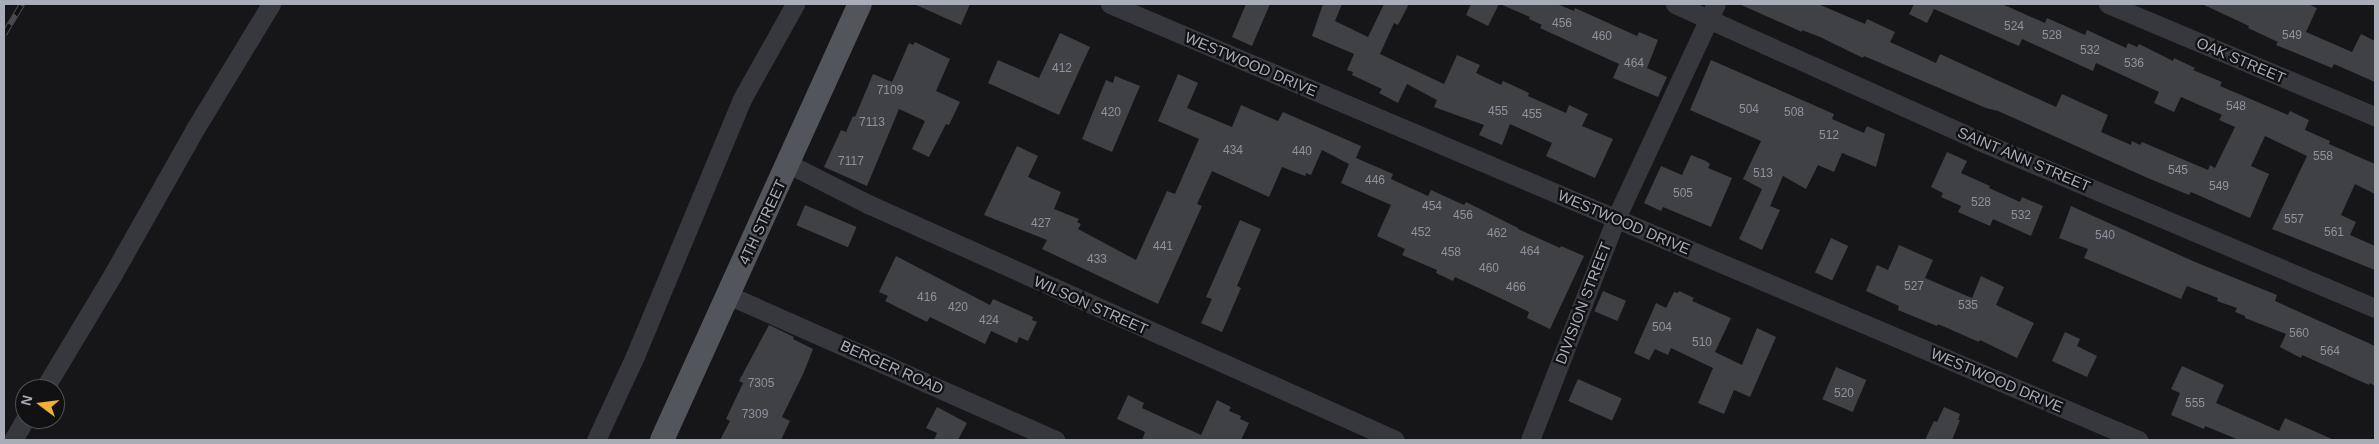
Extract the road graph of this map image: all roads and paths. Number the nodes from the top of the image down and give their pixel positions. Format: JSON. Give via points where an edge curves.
{"nodes":[{"id":1,"x":271,"y":4,"type":"edge"},
{"id":2,"x":795,"y":4,"type":"edge"},
{"id":3,"x":860,"y":4,"type":"edge"},
{"id":4,"x":1110,"y":4,"type":"edge"},
{"id":5,"x":1675,"y":4,"type":"edge"},
{"id":6,"x":2108,"y":4,"type":"edge"},
{"id":7,"x":1713,"y":11,"type":"edge"},
{"id":8,"x":2375,"y":116,"type":"edge"},
{"id":9,"x":789,"y":164,"type":"junction"},
{"id":10,"x":1616,"y":218,"type":"junction"},
{"id":11,"x":728,"y":295,"type":"junction"},
{"id":12,"x":2375,"y":308,"type":"edge"},
{"id":13,"x":50,"y":379,"type":"edge"},
{"id":14,"x":19,"y":429,"type":"edge"},
{"id":15,"x":1532,"y":439,"type":"edge"},
{"id":16,"x":13,"y":440,"type":"edge"},
{"id":17,"x":596,"y":440,"type":"edge"},
{"id":18,"x":662,"y":440,"type":"edge"},
{"id":19,"x":1055,"y":440,"type":"edge"},
{"id":20,"x":1394,"y":440,"type":"edge"},
{"id":21,"x":2138,"y":440,"type":"edge"}],
"edges":[{"from":1,"to":13,"type":"street"},
{"from":2,"to":17,"type":"street","via":[[742,99],[635,356]]},
{"from":3,"to":9,"type":"main road","name":"4TH STREET"},
{"from":4,"to":10,"type":"street","name":"WESTWOOD DRIVE"},
{"from":5,"to":7,"type":"street","name":"SAINT ANN STREET"},
{"from":6,"to":8,"type":"street","name":"OAK STREET"},
{"from":7,"to":10,"type":"street","name":"DIVISION STREET"},
{"from":7,"to":12,"type":"street","name":"SAINT ANN STREET","via":[[1977,140]]},
{"from":9,"to":11,"type":"main road","name":"4TH STREET"},
{"from":9,"to":20,"type":"street","name":"WILSON STREET","via":[[868,204]]},
{"from":10,"to":15,"type":"street","name":"DIVISION STREET"},
{"from":10,"to":21,"type":"street","name":"WESTWOOD DRIVE"},
{"from":11,"to":18,"type":"main road","name":"4TH STREET"},
{"from":11,"to":19,"type":"street","name":"BERGER ROAD"},
{"from":14,"to":16,"type":"street"}]}
